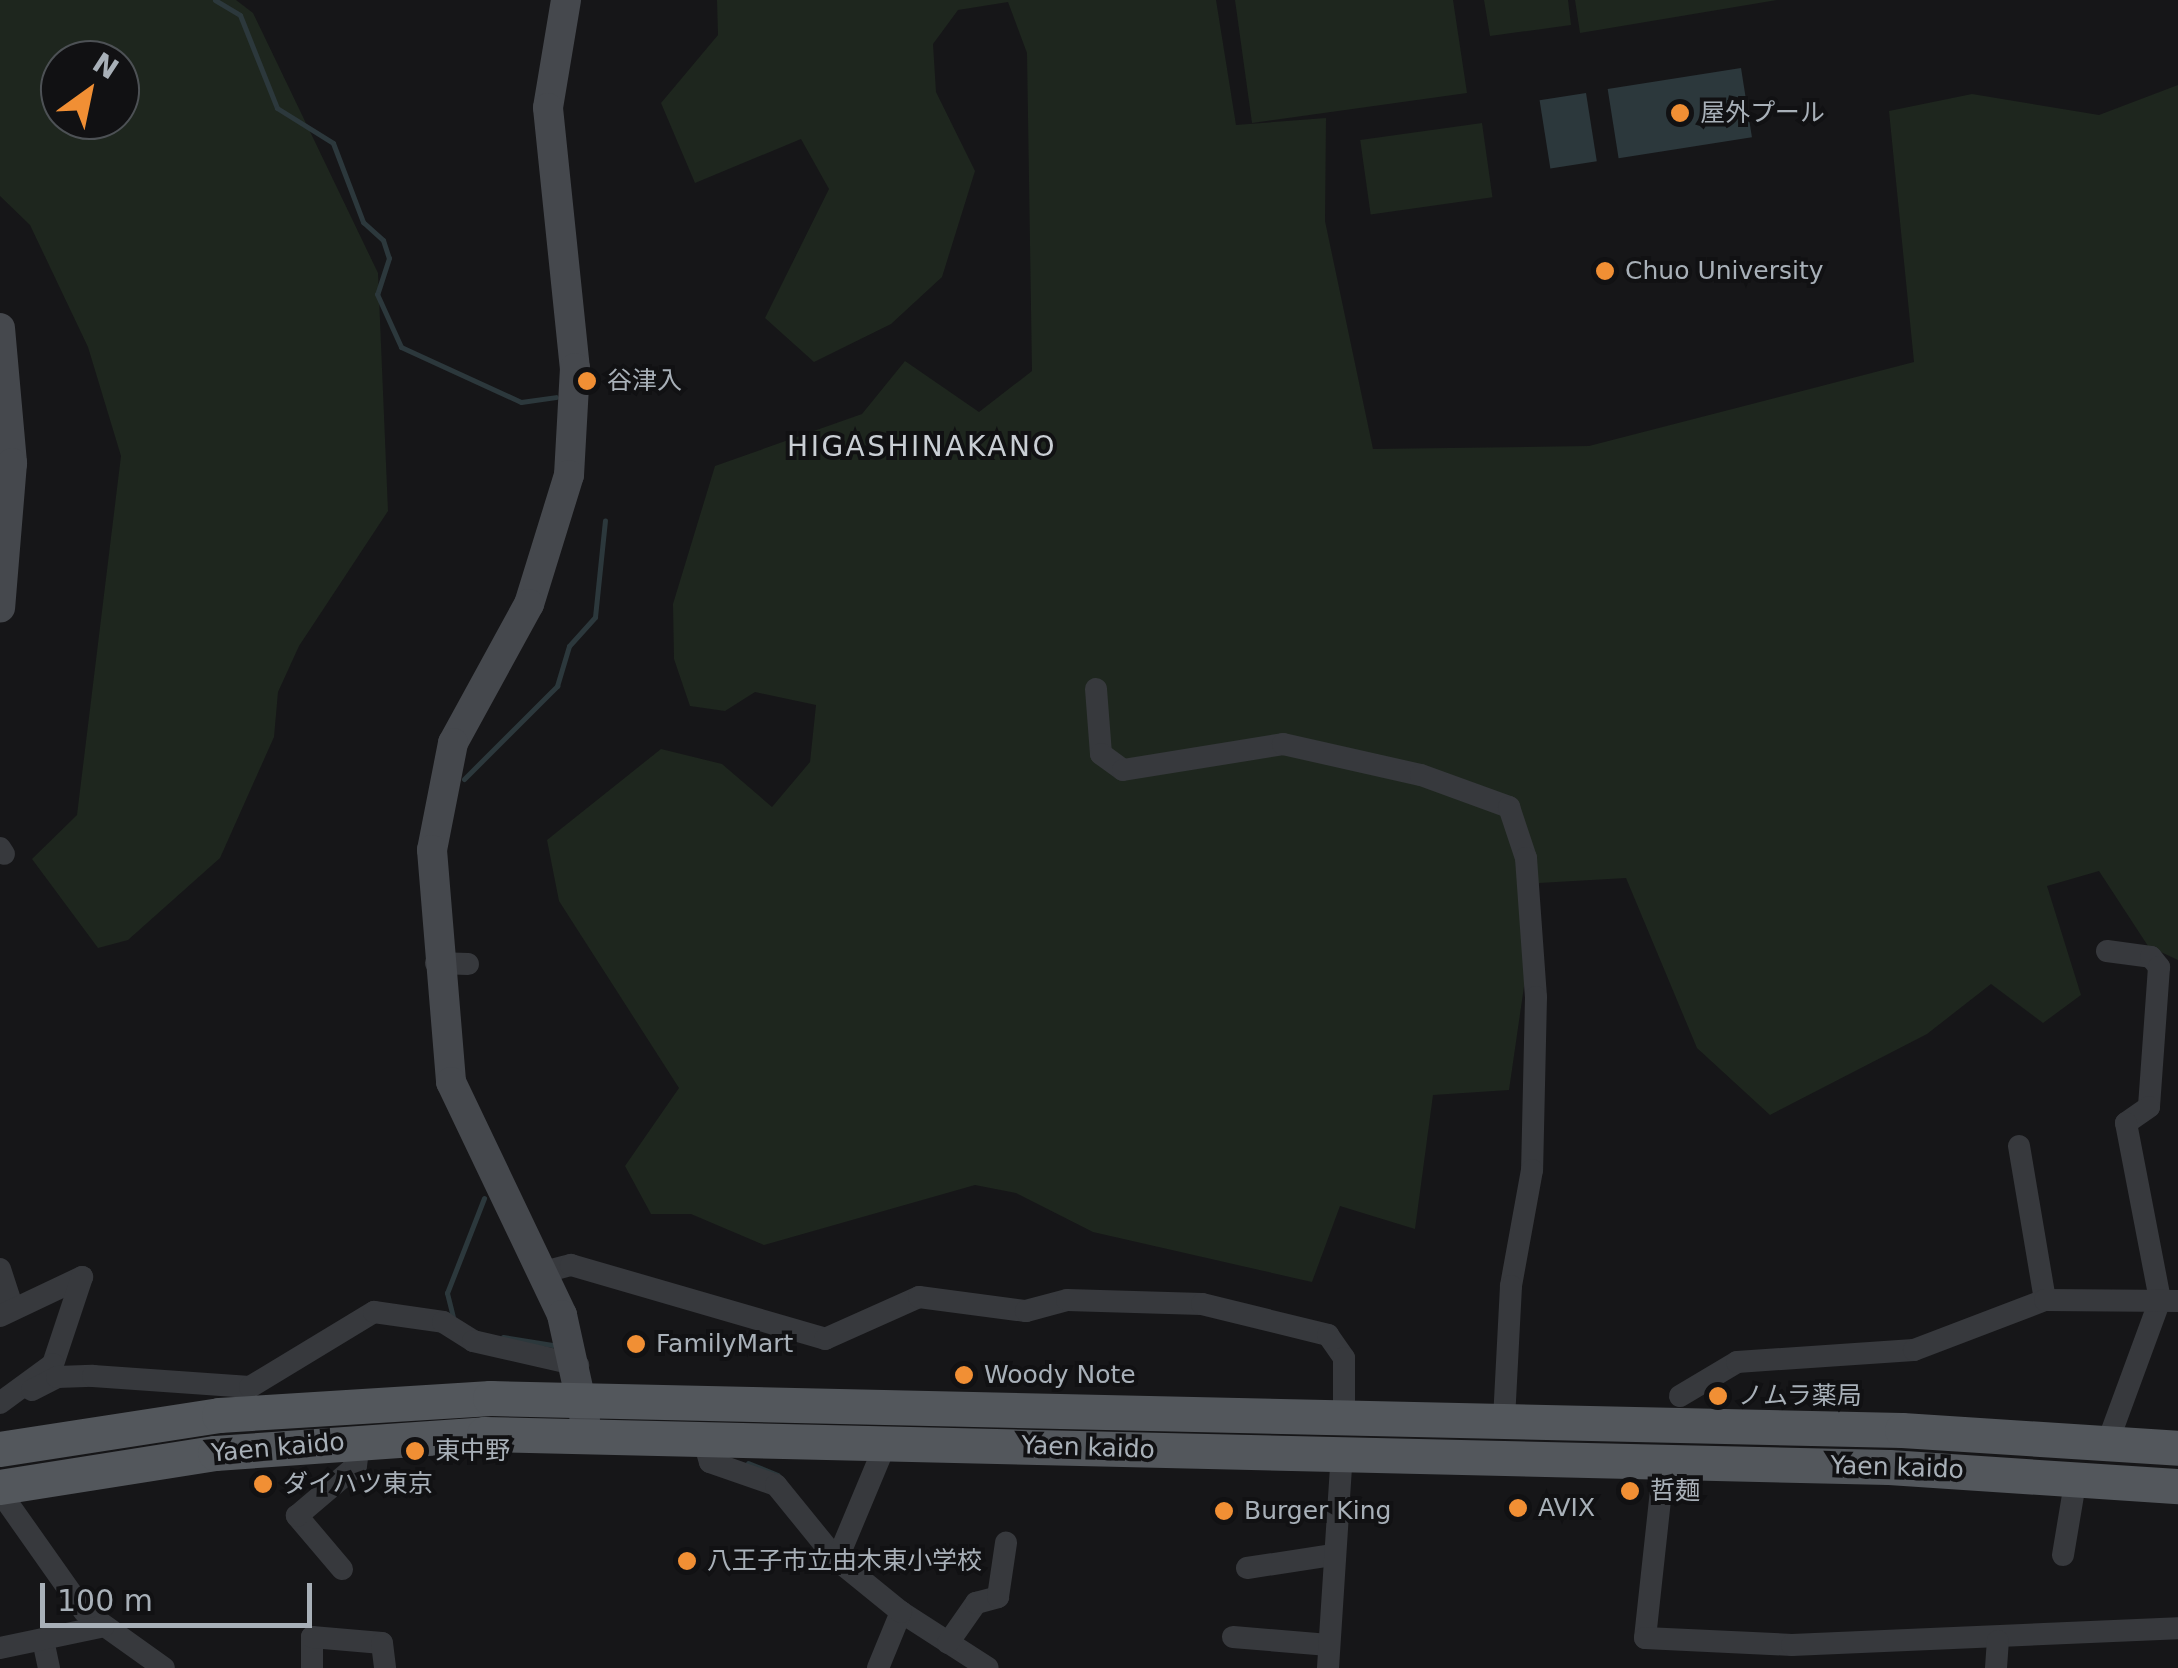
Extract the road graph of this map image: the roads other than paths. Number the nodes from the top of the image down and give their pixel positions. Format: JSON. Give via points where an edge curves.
{"nodes":[{"id":1,"x":566,"y":0,"type":"edge"},
{"id":2,"x":0,"y":328,"type":"edge"},
{"id":3,"x":0,"y":608,"type":"edge"},
{"id":4,"x":1096,"y":689,"type":"dead end"},
{"id":5,"x":2107,"y":951,"type":"dead end"},
{"id":6,"x":436,"y":963,"type":"junction"},
{"id":7,"x":468,"y":964,"type":"dead end"},
{"id":8,"x":2019,"y":1146,"type":"dead end"},
{"id":9,"x":0,"y":1269,"type":"edge"},
{"id":10,"x":544,"y":1272,"type":"junction"},
{"id":11,"x":2046,"y":1300,"type":"junction"},
{"id":12,"x":2169,"y":1300,"type":"edge"},
{"id":13,"x":7,"y":1312,"type":"edge"},
{"id":14,"x":581,"y":1381,"type":"junction"},
{"id":15,"x":32,"y":1390,"type":"dead end"},
{"id":16,"x":218,"y":1401,"type":"junction"},
{"id":17,"x":0,"y":1403,"type":"edge"},
{"id":18,"x":1676,"y":1411,"type":"junction"},
{"id":19,"x":1277,"y":1416,"type":"junction"},
{"id":20,"x":1344,"y":1418,"type":"junction"},
{"id":21,"x":1504,"y":1421,"type":"junction"},
{"id":22,"x":585,"y":1435,"type":"junction"},
{"id":23,"x":703,"y":1438,"type":"junction"},
{"id":24,"x":359,"y":1441,"type":"junction"},
{"id":25,"x":2108,"y":1442,"type":"junction"},
{"id":26,"x":886,"y":1443,"type":"junction"},
{"id":27,"x":2178,"y":1448,"type":"edge"},
{"id":28,"x":0,"y":1449,"type":"edge"},
{"id":29,"x":1291,"y":1453,"type":"junction"},
{"id":30,"x":1342,"y":1454,"type":"junction"},
{"id":31,"x":1664,"y":1462,"type":"junction"},
{"id":32,"x":2090,"y":1477,"type":"junction"},
{"id":33,"x":2178,"y":1486,"type":"edge"},
{"id":34,"x":0,"y":1489,"type":"edge"},
{"id":35,"x":1006,"y":1543,"type":"dead end"},
{"id":36,"x":1333,"y":1555,"type":"junction"},
{"id":37,"x":2063,"y":1555,"type":"dead end"},
{"id":38,"x":837,"y":1560,"type":"junction"},
{"id":39,"x":1247,"y":1568,"type":"dead end"},
{"id":40,"x":342,"y":1569,"type":"dead end"},
{"id":41,"x":901,"y":1612,"type":"junction"},
{"id":42,"x":104,"y":1626,"type":"junction"},
{"id":43,"x":2178,"y":1628,"type":"edge"},
{"id":44,"x":1233,"y":1637,"type":"dead end"},
{"id":45,"x":43,"y":1640,"type":"junction"},
{"id":46,"x":1998,"y":1641,"type":"junction"},
{"id":47,"x":948,"y":1643,"type":"junction"},
{"id":48,"x":0,"y":1648,"type":"edge"},
{"id":49,"x":1328,"y":1656,"type":"edge"},
{"id":50,"x":1792,"y":1656,"type":"edge"},
{"id":51,"x":1718,"y":1657,"type":"edge"},
{"id":52,"x":49,"y":1668,"type":"edge"},
{"id":53,"x":164,"y":1668,"type":"edge"},
{"id":54,"x":312,"y":1668,"type":"edge"},
{"id":55,"x":386,"y":1668,"type":"edge"},
{"id":56,"x":878,"y":1668,"type":"edge"},
{"id":57,"x":988,"y":1668,"type":"edge"},
{"id":58,"x":1996,"y":1668,"type":"edge"}],
"edges":[{"from":1,"to":6,"type":"street","via":[[548,108],[575,368],[569,475],[529,604],[444,770],[432,850]]},
{"from":2,"to":3,"type":"street","via":[[12,463]]},
{"from":4,"to":21,"type":"street","via":[[1100,754],[1123,770],[1284,744],[1421,775],[1510,807],[1526,858],[1536,996],[1532,1170],[1511,1286]]},
{"from":5,"to":12,"type":"street","via":[[2159,967],[2149,1108],[2126,1123]]},
{"from":6,"to":7,"type":"street"},
{"from":6,"to":10,"type":"street","via":[[451,1082]]},
{"from":8,"to":11,"type":"street"},
{"from":9,"to":13,"type":"street"},
{"from":10,"to":14,"type":"street"},
{"from":10,"to":20,"type":"street","via":[[571,1266],[825,1339],[920,1297],[1026,1311],[1067,1300],[1202,1304],[1333,1338],[1344,1358]]},
{"from":11,"to":12,"type":"street"},
{"from":11,"to":18,"type":"street","via":[[1914,1350],[1737,1362]]},
{"from":12,"to":25,"type":"street"},
{"from":13,"to":17,"type":"street","via":[[82,1277],[53,1364]]},
{"from":14,"to":16,"type":"main road","name":"Yaen kaido"},
{"from":14,"to":16,"type":"street","via":[[473,1341],[443,1322],[374,1312],[358,1315],[272,1382]]},
{"from":14,"to":19,"type":"main road","name":"Yaen kaido"},
{"from":14,"to":22,"type":"street"},
{"from":15,"to":16,"type":"street","via":[[57,1376]]},
{"from":16,"to":28,"type":"main road","name":"Yaen kaido"},
{"from":18,"to":21,"type":"main road","name":"Yaen kaido"},
{"from":18,"to":25,"type":"main road","name":"Yaen kaido"},
{"from":18,"to":31,"type":"main road"},
{"from":19,"to":20,"type":"main road","name":"Yaen kaido"},
{"from":19,"to":29,"type":"main road","via":[[1298,1429],[1302,1444]]},
{"from":20,"to":21,"type":"main road","name":"Yaen kaido"},
{"from":20,"to":30,"type":"main road"},
{"from":22,"to":23,"type":"main road","name":"Yaen kaido"},
{"from":22,"to":24,"type":"main road","name":"Yaen kaido"},
{"from":23,"to":26,"type":"main road","name":"Yaen kaido"},
{"from":23,"to":38,"type":"street","via":[[710,1462],[776,1485]]},
{"from":24,"to":34,"type":"main road","name":"Yaen kaido"},
{"from":24,"to":40,"type":"street","via":[[356,1466],[296,1516]]},
{"from":25,"to":27,"type":"main road","name":"Yaen kaido"},
{"from":25,"to":32,"type":"main road"},
{"from":26,"to":29,"type":"main road","name":"Yaen kaido"},
{"from":26,"to":38,"type":"street"},
{"from":29,"to":30,"type":"main road","name":"Yaen kaido"},
{"from":30,"to":31,"type":"main road","name":"Yaen kaido"},
{"from":30,"to":36,"type":"street"},
{"from":31,"to":32,"type":"main road","name":"Yaen kaido"},
{"from":31,"to":51,"type":"street","via":[[1646,1638]]},
{"from":32,"to":33,"type":"main road","name":"Yaen kaido"},
{"from":32,"to":37,"type":"street"},
{"from":34,"to":42,"type":"street"},
{"from":35,"to":47,"type":"street","via":[[998,1597],[976,1603]]},
{"from":36,"to":39,"type":"street"},
{"from":36,"to":49,"type":"street"},
{"from":38,"to":41,"type":"street"},
{"from":41,"to":47,"type":"street"},
{"from":41,"to":56,"type":"street"},
{"from":42,"to":45,"type":"street"},
{"from":42,"to":53,"type":"street"},
{"from":43,"to":46,"type":"street"},
{"from":44,"to":49,"type":"street"},
{"from":45,"to":48,"type":"street"},
{"from":45,"to":52,"type":"street"},
{"from":46,"to":50,"type":"street"},
{"from":46,"to":58,"type":"street"},
{"from":47,"to":57,"type":"street"},
{"from":50,"to":51,"type":"street"},
{"from":54,"to":55,"type":"street","via":[[312,1637],[382,1643]]}]}
